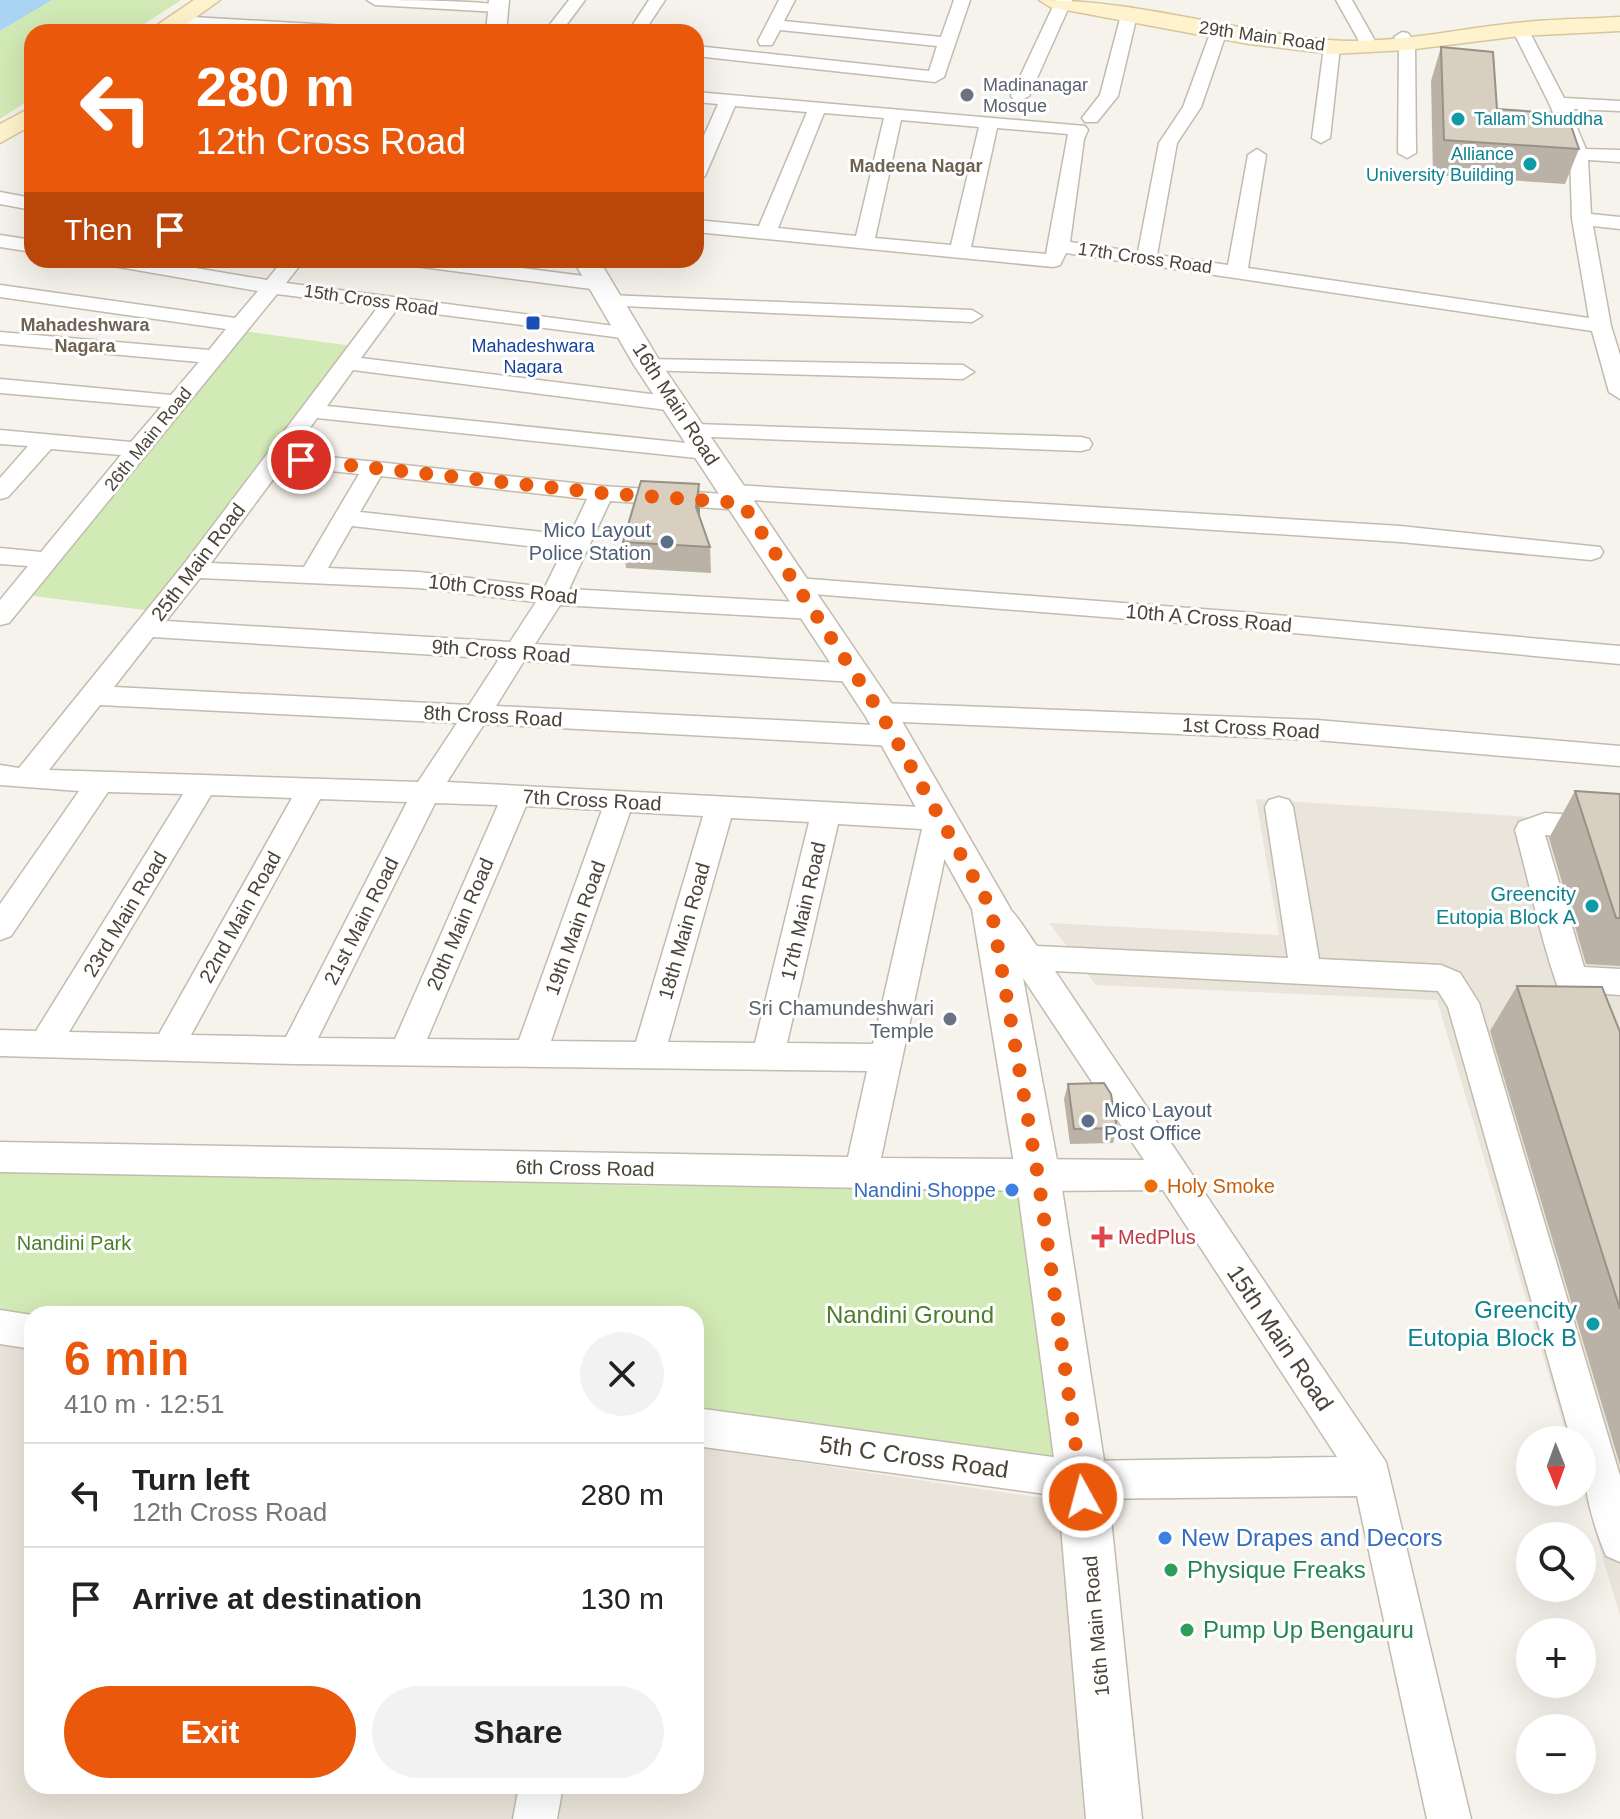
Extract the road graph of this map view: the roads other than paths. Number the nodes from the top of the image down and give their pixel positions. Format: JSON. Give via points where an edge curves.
{"nodes":[{"id":1,"x":192,"y":0,"type":"edge"},
{"id":2,"x":209,"y":0,"type":"edge"},
{"id":3,"x":375,"y":0,"type":"edge"},
{"id":4,"x":577,"y":0,"type":"edge"},
{"id":5,"x":657,"y":0,"type":"edge"},
{"id":6,"x":787,"y":0,"type":"edge"},
{"id":7,"x":962,"y":0,"type":"edge"},
{"id":8,"x":1344,"y":0,"type":"edge"},
{"id":9,"x":1065,"y":1,"type":"edge"},
{"id":10,"x":499,"y":4,"type":"edge"},
{"id":11,"x":1129,"y":15,"type":"junction"},
{"id":12,"x":155,"y":24,"type":"edge"},
{"id":13,"x":170,"y":24,"type":"edge"},
{"id":14,"x":497,"y":24,"type":"edge"},
{"id":15,"x":558,"y":24,"type":"edge"},
{"id":16,"x":641,"y":24,"type":"edge"},
{"id":17,"x":774,"y":25,"type":"junction"},
{"id":18,"x":1618,"y":26,"type":"edge"},
{"id":19,"x":1520,"y":29,"type":"junction"},
{"id":20,"x":1219,"y":31,"type":"junction"},
{"id":21,"x":1405,"y":40,"type":"junction"},
{"id":22,"x":946,"y":42,"type":"junction"},
{"id":23,"x":1368,"y":43,"type":"junction"},
{"id":24,"x":1332,"y":47,"type":"junction"},
{"id":25,"x":704,"y":52,"type":"edge"},
{"id":26,"x":757,"y":57,"type":"junction"},
{"id":27,"x":1020,"y":96,"type":"dead end"},
{"id":28,"x":704,"y":98,"type":"edge"},
{"id":29,"x":728,"y":101,"type":"junction"},
{"id":30,"x":1558,"y":103,"type":"junction"},
{"id":31,"x":1620,"y":106,"type":"edge"},
{"id":32,"x":817,"y":109,"type":"junction"},
{"id":33,"x":893,"y":116,"type":"junction"},
{"id":34,"x":1091,"y":118,"type":"dead end"},
{"id":35,"x":989,"y":123,"type":"junction"},
{"id":36,"x":1321,"y":138,"type":"dead end"},
{"id":37,"x":1407,"y":153,"type":"dead end"},
{"id":38,"x":1579,"y":154,"type":"junction"},
{"id":39,"x":1257,"y":155,"type":"dead end"},
{"id":40,"x":1620,"y":156,"type":"edge"},
{"id":41,"x":704,"y":157,"type":"edge"},
{"id":42,"x":0,"y":198,"type":"edge"},
{"id":43,"x":24,"y":202,"type":"edge"},
{"id":44,"x":1582,"y":219,"type":"junction"},
{"id":45,"x":1620,"y":223,"type":"edge"},
{"id":46,"x":704,"y":227,"type":"edge"},
{"id":47,"x":766,"y":233,"type":"junction"},
{"id":48,"x":0,"y":241,"type":"edge"},
{"id":49,"x":864,"y":242,"type":"junction"},
{"id":50,"x":24,"y":245,"type":"edge"},
{"id":51,"x":1059,"y":246,"type":"junction"},
{"id":52,"x":960,"y":251,"type":"junction"},
{"id":53,"x":1147,"y":257,"type":"junction"},
{"id":54,"x":160,"y":268,"type":"edge"},
{"id":55,"x":287,"y":268,"type":"edge"},
{"id":56,"x":482,"y":268,"type":"edge"},
{"id":57,"x":1237,"y":271,"type":"junction"},
{"id":58,"x":598,"y":282,"type":"edge"},
{"id":59,"x":272,"y":287,"type":"junction"},
{"id":60,"x":0,"y":291,"type":"edge"},
{"id":61,"x":393,"y":301,"type":"junction"},
{"id":62,"x":972,"y":316,"type":"dead end"},
{"id":63,"x":241,"y":325,"type":"junction"},
{"id":64,"x":1601,"y":326,"type":"junction"},
{"id":65,"x":0,"y":338,"type":"edge"},
{"id":66,"x":639,"y":349,"type":"junction"},
{"id":67,"x":216,"y":357,"type":"junction"},
{"id":68,"x":347,"y":363,"type":"junction"},
{"id":69,"x":963,"y":372,"type":"dead end"},
{"id":70,"x":0,"y":386,"type":"edge"},
{"id":71,"x":1620,"y":392,"type":"edge"},
{"id":72,"x":178,"y":402,"type":"junction"},
{"id":73,"x":312,"y":411,"type":"junction"},
{"id":74,"x":692,"y":429,"type":"junction"},
{"id":75,"x":0,"y":437,"type":"edge"},
{"id":76,"x":45,"y":441,"type":"junction"},
{"id":77,"x":1081,"y":444,"type":"dead end"},
{"id":78,"x":139,"y":450,"type":"junction"},
{"id":79,"x":276,"y":458,"type":"junction"},
{"id":80,"x":374,"y":468,"type":"junction"},
{"id":81,"x":0,"y":492,"type":"edge"},
{"id":82,"x":602,"y":493,"type":"junction"},
{"id":83,"x":738,"y":497,"type":"junction"},
{"id":84,"x":345,"y":518,"type":"junction"},
{"id":85,"x":578,"y":544,"type":"junction"},
{"id":86,"x":1591,"y":552,"type":"dead end"},
{"id":87,"x":0,"y":556,"type":"edge"},
{"id":88,"x":48,"y":560,"type":"junction"},
{"id":89,"x":193,"y":570,"type":"junction"},
{"id":90,"x":312,"y":574,"type":"junction"},
{"id":91,"x":553,"y":596,"type":"junction"},
{"id":92,"x":805,"y":599,"type":"junction"},
{"id":93,"x":0,"y":617,"type":"edge"},
{"id":94,"x":147,"y":628,"type":"junction"},
{"id":95,"x":517,"y":652,"type":"junction"},
{"id":96,"x":1620,"y":655,"type":"edge"},
{"id":97,"x":854,"y":673,"type":"junction"},
{"id":98,"x":93,"y":695,"type":"junction"},
{"id":99,"x":477,"y":715,"type":"junction"},
{"id":100,"x":887,"y":724,"type":"junction"},
{"id":101,"x":1620,"y":756,"type":"edge"},
{"id":102,"x":13,"y":777,"type":"edge"},
{"id":103,"x":101,"y":780,"type":"junction"},
{"id":104,"x":204,"y":783,"type":"junction"},
{"id":105,"x":312,"y":787,"type":"junction"},
{"id":106,"x":427,"y":791,"type":"junction"},
{"id":107,"x":516,"y":795,"type":"junction"},
{"id":108,"x":619,"y":802,"type":"junction"},
{"id":109,"x":720,"y":807,"type":"junction"},
{"id":110,"x":1279,"y":807,"type":"dead end"},
{"id":111,"x":826,"y":813,"type":"junction"},
{"id":112,"x":939,"y":819,"type":"junction"},
{"id":113,"x":1620,"y":829,"type":"edge"},
{"id":114,"x":991,"y":908,"type":"junction"},
{"id":115,"x":0,"y":928,"type":"edge"},
{"id":116,"x":1029,"y":958,"type":"junction"},
{"id":117,"x":1306,"y":971,"type":"junction"},
{"id":118,"x":1572,"y":979,"type":"junction"},
{"id":119,"x":1620,"y":982,"type":"edge"},
{"id":120,"x":0,"y":1043,"type":"edge"},
{"id":121,"x":45,"y":1044,"type":"junction"},
{"id":122,"x":168,"y":1047,"type":"junction"},
{"id":123,"x":1599,"y":1050,"type":"edge"},
{"id":124,"x":295,"y":1051,"type":"junction"},
{"id":125,"x":405,"y":1052,"type":"junction"},
{"id":126,"x":530,"y":1054,"type":"junction"},
{"id":127,"x":648,"y":1055,"type":"junction"},
{"id":128,"x":768,"y":1057,"type":"junction"},
{"id":129,"x":885,"y":1058,"type":"junction"},
{"id":130,"x":0,"y":1157,"type":"edge"},
{"id":131,"x":861,"y":1173,"type":"junction"},
{"id":132,"x":1171,"y":1175,"type":"junction"},
{"id":133,"x":1038,"y":1176,"type":"junction"},
{"id":134,"x":0,"y":1327,"type":"edge"},
{"id":135,"x":24,"y":1331,"type":"edge"},
{"id":136,"x":704,"y":1428,"type":"edge"},
{"id":137,"x":1372,"y":1476,"type":"junction"},
{"id":138,"x":1082,"y":1480,"type":"junction"},
{"id":139,"x":1620,"y":1542,"type":"edge"},
{"id":140,"x":540,"y":1794,"type":"edge"},
{"id":141,"x":535,"y":1819,"type":"edge"},
{"id":142,"x":1114,"y":1819,"type":"edge"},
{"id":143,"x":1449,"y":1819,"type":"edge"}],
"edges":[{"from":1,"to":12,"type":"main road"},
{"from":2,"to":13,"type":"main road"},
{"from":3,"to":10,"type":"street"},
{"from":4,"to":15,"type":"street"},
{"from":5,"to":16,"type":"street"},
{"from":6,"to":17,"type":"street"},
{"from":7,"to":22,"type":"street"},
{"from":8,"to":23,"type":"street"},
{"from":9,"to":11,"type":"main road","name":"29th Main Road"},
{"from":9,"to":23,"type":"main road","name":"29th Main Road","via":[[1299,38]]},
{"from":9,"to":27,"type":"street"},
{"from":10,"to":14,"type":"street"},
{"from":11,"to":20,"type":"main road","name":"29th Main Road"},
{"from":11,"to":34,"type":"street","via":[[1109,96]]},
{"from":17,"to":22,"type":"street"},
{"from":17,"to":26,"type":"street"},
{"from":18,"to":19,"type":"main road","name":"29th Main Road"},
{"from":18,"to":21,"type":"main road","name":"29th Main Road","via":[[1518,23]]},
{"from":19,"to":21,"type":"main road","name":"29th Main Road"},
{"from":19,"to":30,"type":"street"},
{"from":20,"to":24,"type":"main road","name":"29th Main Road"},
{"from":20,"to":53,"type":"street","via":[[1192,107],[1168,143]]},
{"from":21,"to":23,"type":"main road","name":"29th Main Road"},
{"from":21,"to":37,"type":"street"},
{"from":22,"to":26,"type":"street","via":[[935,77]]},
{"from":23,"to":24,"type":"main road","name":"29th Main Road"},
{"from":24,"to":36,"type":"street"},
{"from":25,"to":26,"type":"street"},
{"from":28,"to":29,"type":"street"},
{"from":29,"to":32,"type":"street"},
{"from":29,"to":41,"type":"street"},
{"from":30,"to":31,"type":"street"},
{"from":30,"to":38,"type":"street"},
{"from":32,"to":33,"type":"street"},
{"from":32,"to":47,"type":"street"},
{"from":33,"to":35,"type":"street"},
{"from":33,"to":49,"type":"street"},
{"from":35,"to":51,"type":"street","via":[[1079,130]]},
{"from":35,"to":52,"type":"street"},
{"from":38,"to":40,"type":"street"},
{"from":38,"to":44,"type":"street"},
{"from":39,"to":57,"type":"street"},
{"from":42,"to":43,"type":"street"},
{"from":44,"to":45,"type":"street"},
{"from":44,"to":64,"type":"street"},
{"from":46,"to":47,"type":"street","name":"17th Cross Road"},
{"from":47,"to":49,"type":"street","name":"17th Cross Road"},
{"from":48,"to":50,"type":"street"},
{"from":49,"to":52,"type":"street","name":"17th Cross Road"},
{"from":51,"to":52,"type":"street","name":"17th Cross Road","via":[[1053,261]]},
{"from":51,"to":53,"type":"street","name":"17th Cross Road"},
{"from":53,"to":57,"type":"street","name":"17th Cross Road"},
{"from":54,"to":59,"type":"street","name":"15th Cross Road"},
{"from":55,"to":59,"type":"street","name":"26th Main Road"},
{"from":56,"to":58,"type":"street"},
{"from":57,"to":64,"type":"street","name":"17th Cross Road"},
{"from":58,"to":62,"type":"street"},
{"from":58,"to":66,"type":"street","name":"16th Main Road"},
{"from":59,"to":61,"type":"street","name":"15th Cross Road"},
{"from":59,"to":63,"type":"street","name":"26th Main Road"},
{"from":60,"to":63,"type":"street"},
{"from":61,"to":66,"type":"street","name":"15th Cross Road","via":[[533,323]]},
{"from":61,"to":68,"type":"street","name":"25th Main Road"},
{"from":63,"to":67,"type":"street","name":"26th Main Road"},
{"from":64,"to":71,"type":"street"},
{"from":65,"to":67,"type":"street"},
{"from":66,"to":69,"type":"street","name":"15th Cross Road"},
{"from":66,"to":74,"type":"street","name":"16th Main Road"},
{"from":67,"to":72,"type":"street","name":"26th Main Road"},
{"from":68,"to":73,"type":"street","name":"25th Main Road"},
{"from":68,"to":74,"type":"street"},
{"from":70,"to":72,"type":"street"},
{"from":72,"to":78,"type":"street","name":"26th Main Road"},
{"from":73,"to":74,"type":"street"},
{"from":73,"to":79,"type":"street","name":"25th Main Road"},
{"from":74,"to":77,"type":"street"},
{"from":74,"to":83,"type":"street","name":"16th Main Road"},
{"from":75,"to":76,"type":"street"},
{"from":76,"to":78,"type":"street"},
{"from":76,"to":81,"type":"street"},
{"from":78,"to":88,"type":"street","name":"26th Main Road"},
{"from":79,"to":80,"type":"street"},
{"from":79,"to":89,"type":"street","name":"25th Main Road"},
{"from":80,"to":82,"type":"street"},
{"from":80,"to":84,"type":"street"},
{"from":82,"to":83,"type":"street"},
{"from":82,"to":85,"type":"street","name":"21st Main Road"},
{"from":83,"to":86,"type":"street","via":[[1400,534]]},
{"from":83,"to":92,"type":"street","name":"16th Main Road"},
{"from":84,"to":85,"type":"street"},
{"from":84,"to":90,"type":"street"},
{"from":85,"to":91,"type":"street","name":"21st Main Road"},
{"from":87,"to":88,"type":"street"},
{"from":88,"to":93,"type":"street","name":"26th Main Road"},
{"from":89,"to":90,"type":"street","name":"10th Cross Road"},
{"from":89,"to":94,"type":"street","name":"25th Main Road"},
{"from":90,"to":91,"type":"street","name":"10th Cross Road"},
{"from":91,"to":92,"type":"street","name":"10th Cross Road"},
{"from":91,"to":95,"type":"street","name":"21st Main Road"},
{"from":92,"to":96,"type":"street","name":"10th A Cross Road","via":[[1241,620]]},
{"from":92,"to":97,"type":"street","name":"16th Main Road"},
{"from":94,"to":95,"type":"street","name":"9th Cross Road"},
{"from":94,"to":98,"type":"street","name":"25th Main Road"},
{"from":95,"to":97,"type":"street","name":"9th Cross Road"},
{"from":95,"to":99,"type":"street","name":"21st Main Road"},
{"from":97,"to":100,"type":"street","name":"16th Main Road"},
{"from":98,"to":99,"type":"street","name":"8th Cross Road"},
{"from":98,"to":102,"type":"street","name":"25th Main Road"},
{"from":99,"to":100,"type":"street","name":"8th Cross Road"},
{"from":99,"to":106,"type":"street","name":"21st Main Road"},
{"from":100,"to":101,"type":"street","name":"1st Cross Road","via":[[1317,730]]},
{"from":100,"to":112,"type":"street","name":"16th Main Road"},
{"from":102,"to":103,"type":"street","name":"7th Cross Road"},
{"from":103,"to":104,"type":"street","name":"7th Cross Road"},
{"from":103,"to":115,"type":"street"},
{"from":104,"to":105,"type":"street","name":"7th Cross Road"},
{"from":104,"to":121,"type":"street","name":"23rd Main Road"},
{"from":105,"to":106,"type":"street","name":"7th Cross Road"},
{"from":105,"to":122,"type":"street","name":"22nd Main Road"},
{"from":106,"to":107,"type":"street","name":"7th Cross Road"},
{"from":106,"to":124,"type":"street","name":"21st Main Road"},
{"from":107,"to":108,"type":"street","name":"7th Cross Road"},
{"from":107,"to":125,"type":"street","name":"20th Main Road"},
{"from":108,"to":109,"type":"street","name":"7th Cross Road"},
{"from":108,"to":126,"type":"street","name":"19th Main Road"},
{"from":109,"to":111,"type":"street","name":"7th Cross Road"},
{"from":109,"to":127,"type":"street","name":"18th Main Road"},
{"from":110,"to":117,"type":"street"},
{"from":111,"to":112,"type":"street","name":"7th Cross Road"},
{"from":111,"to":128,"type":"street","name":"17th Main Road"},
{"from":112,"to":114,"type":"street","name":"16th Main Road"},
{"from":112,"to":129,"type":"street"},
{"from":113,"to":118,"type":"street","via":[[1545,824],[1529,830]]},
{"from":114,"to":116,"type":"street","name":"15th Main Road"},
{"from":114,"to":133,"type":"street","name":"16th Main Road"},
{"from":116,"to":117,"type":"street"},
{"from":116,"to":132,"type":"street","name":"15th Main Road"},
{"from":117,"to":139,"type":"street","via":[[1441,977],[1457,991]]},
{"from":118,"to":119,"type":"street"},
{"from":118,"to":123,"type":"street"},
{"from":120,"to":121,"type":"street"},
{"from":121,"to":122,"type":"street"},
{"from":122,"to":124,"type":"street"},
{"from":124,"to":125,"type":"street"},
{"from":125,"to":126,"type":"street"},
{"from":126,"to":127,"type":"street"},
{"from":127,"to":128,"type":"street"},
{"from":128,"to":129,"type":"street"},
{"from":129,"to":131,"type":"street"},
{"from":130,"to":131,"type":"street","name":"6th Cross Road"},
{"from":131,"to":133,"type":"street","name":"6th Cross Road"},
{"from":132,"to":133,"type":"street","name":"6th Cross Road"},
{"from":132,"to":137,"type":"street","name":"15th Main Road"},
{"from":133,"to":138,"type":"street","name":"16th Main Road"},
{"from":134,"to":135,"type":"street"},
{"from":136,"to":138,"type":"street","name":"5th C Cross Road"},
{"from":137,"to":138,"type":"street","name":"5th C Cross Road"},
{"from":137,"to":143,"type":"street","name":"15th Main Road"},
{"from":138,"to":142,"type":"street","name":"16th Main Road"},
{"from":140,"to":141,"type":"street"}]}
